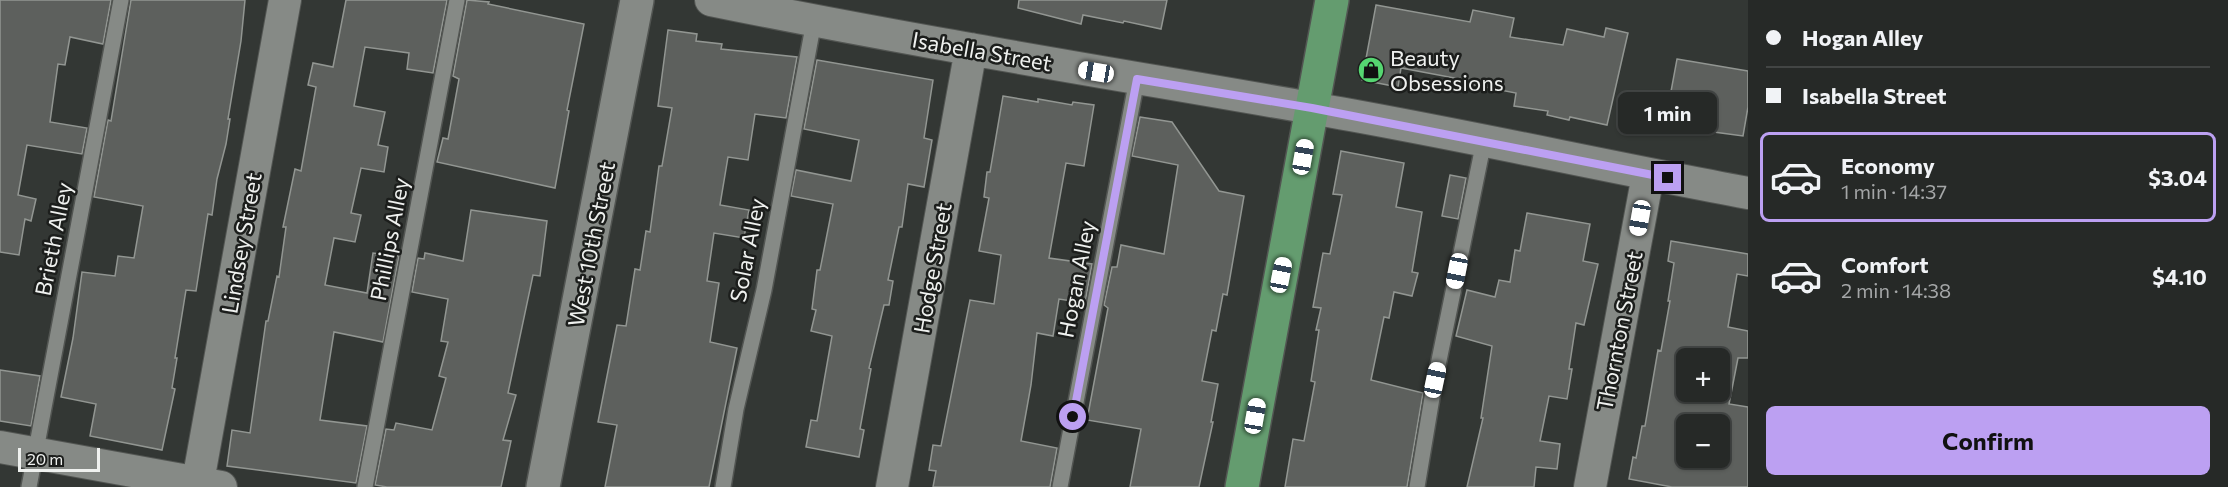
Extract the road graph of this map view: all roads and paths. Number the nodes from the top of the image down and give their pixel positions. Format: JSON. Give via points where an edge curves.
{"nodes":[{"id":1,"x":121,"y":0,"type":"edge"},
{"id":2,"x":285,"y":0,"type":"edge"},
{"id":3,"x":457,"y":0,"type":"edge"},
{"id":4,"x":637,"y":0,"type":"edge"},
{"id":5,"x":711,"y":0,"type":"edge"},
{"id":6,"x":1332,"y":0,"type":"edge"},
{"id":7,"x":814,"y":21,"type":"junction"},
{"id":8,"x":971,"y":49,"type":"junction"},
{"id":9,"x":1137,"y":79,"type":"junction"},
{"id":10,"x":1312,"y":108,"type":"junction"},
{"id":11,"x":1484,"y":141,"type":"junction"},
{"id":12,"x":1648,"y":175,"type":"junction"},
{"id":13,"x":1748,"y":194,"type":"edge"},
{"id":14,"x":0,"y":447,"type":"edge"},
{"id":15,"x":35,"y":453,"type":"junction"},
{"id":16,"x":206,"y":486,"type":"edge"},
{"id":17,"x":28,"y":487,"type":"edge"},
{"id":18,"x":365,"y":487,"type":"edge"},
{"id":19,"x":543,"y":487,"type":"edge"},
{"id":20,"x":723,"y":487,"type":"edge"},
{"id":21,"x":892,"y":487,"type":"edge"},
{"id":22,"x":1060,"y":487,"type":"edge"},
{"id":23,"x":1242,"y":487,"type":"edge"},
{"id":24,"x":1417,"y":487,"type":"edge"},
{"id":25,"x":1590,"y":487,"type":"edge"}],
"edges":[{"from":1,"to":15,"type":"lane","name":"Brieth Alley"},
{"from":2,"to":16,"type":"street","name":"Lindsey Street"},
{"from":3,"to":18,"type":"lane","name":"Phillips Alley"},
{"from":4,"to":19,"type":"street","name":"West 10th Street"},
{"from":5,"to":7,"type":"street","name":"Isabella Street"},
{"from":6,"to":10,"type":"main road"},
{"from":7,"to":8,"type":"street","name":"Isabella Street"},
{"from":7,"to":20,"type":"lane","name":"Solar Alley"},
{"from":8,"to":9,"type":"street","name":"Isabella Street"},
{"from":8,"to":21,"type":"street","name":"Hodge Street"},
{"from":9,"to":10,"type":"street","name":"Isabella Street"},
{"from":9,"to":22,"type":"lane","name":"Hogan Alley"},
{"from":10,"to":11,"type":"street","name":"Isabella Street"},
{"from":10,"to":23,"type":"main road"},
{"from":11,"to":12,"type":"street","name":"Isabella Street"},
{"from":11,"to":24,"type":"lane"},
{"from":12,"to":13,"type":"street","name":"Isabella Street"},
{"from":12,"to":25,"type":"street","name":"Thornton Street"},
{"from":14,"to":15,"type":"street"},
{"from":15,"to":16,"type":"street"},
{"from":15,"to":17,"type":"lane","name":"Brieth Alley"}]}
